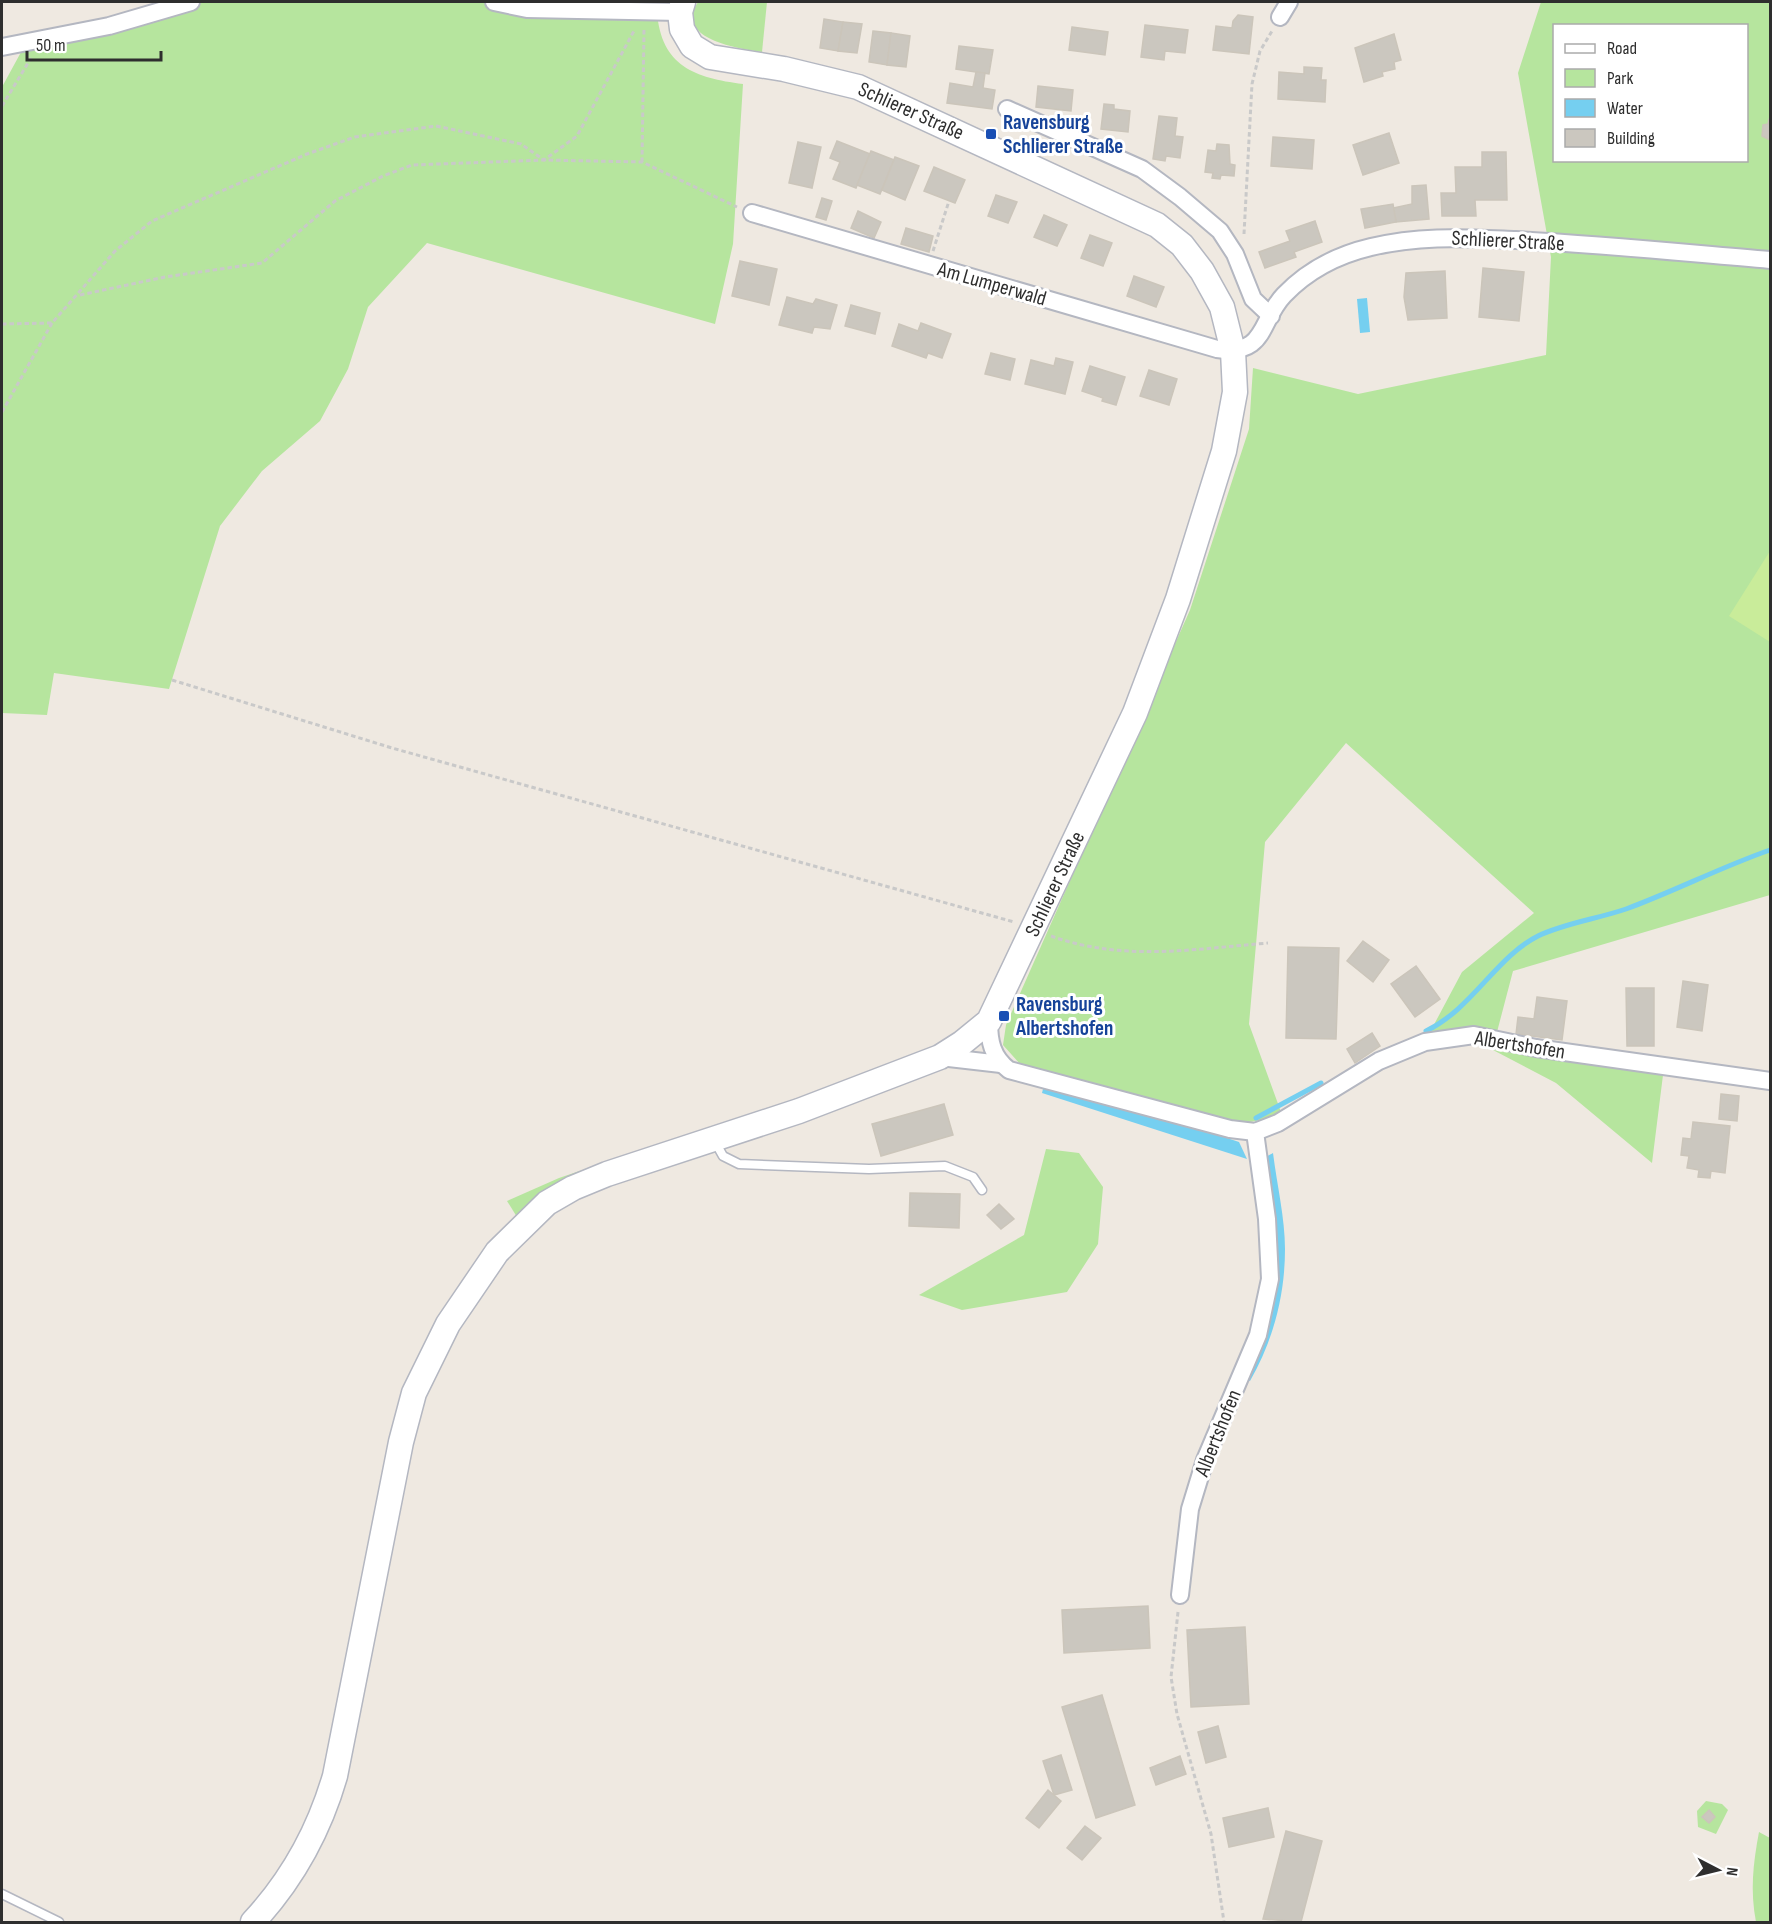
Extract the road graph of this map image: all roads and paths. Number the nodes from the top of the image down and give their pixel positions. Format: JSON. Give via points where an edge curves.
{"nodes":[{"id":1,"x":191,"y":2,"type":"edge"},
{"id":2,"x":494,"y":2,"type":"edge"},
{"id":3,"x":1289,"y":2,"type":"edge"},
{"id":4,"x":682,"y":7,"type":"edge"},
{"id":5,"x":644,"y":12,"type":"junction"},
{"id":6,"x":1280,"y":17,"type":"joint"},
{"id":7,"x":42,"y":41,"type":"junction"},
{"id":8,"x":2,"y":47,"type":"edge"},
{"id":9,"x":2,"y":106,"type":"edge"},
{"id":10,"x":1007,"y":109,"type":"dead end"},
{"id":11,"x":544,"y":160,"type":"junction"},
{"id":12,"x":642,"y":162,"type":"junction"},
{"id":13,"x":949,"y":201,"type":"dead end"},
{"id":14,"x":752,"y":213,"type":"joint"},
{"id":15,"x":1245,"y":234,"type":"dead end"},
{"id":16,"x":932,"y":255,"type":"dead end"},
{"id":17,"x":1770,"y":260,"type":"edge"},
{"id":18,"x":78,"y":296,"type":"junction"},
{"id":19,"x":1271,"y":316,"type":"junction"},
{"id":20,"x":52,"y":323,"type":"junction"},
{"id":21,"x":2,"y":324,"type":"edge"},
{"id":22,"x":1233,"y":351,"type":"junction"},
{"id":23,"x":2,"y":412,"type":"edge"},
{"id":24,"x":172,"y":680,"type":"dead end"},
{"id":25,"x":1034,"y":929,"type":"junction"},
{"id":26,"x":1268,"y":943,"type":"dead end"},
{"id":27,"x":989,"y":1021,"type":"junction"},
{"id":28,"x":940,"y":1057,"type":"junction"},
{"id":29,"x":1001,"y":1064,"type":"junction"},
{"id":30,"x":1770,"y":1081,"type":"edge"},
{"id":31,"x":1255,"y":1132,"type":"junction"},
{"id":32,"x":714,"y":1140,"type":"junction"},
{"id":33,"x":982,"y":1190,"type":"dead end"},
{"id":34,"x":1180,"y":1595,"type":"joint"},
{"id":35,"x":2,"y":1894,"type":"edge"},
{"id":36,"x":59,"y":1923,"type":"edge"},
{"id":37,"x":254,"y":1923,"type":"edge"},
{"id":38,"x":1224,"y":1923,"type":"edge"}],
"edges":[{"from":1,"to":7,"type":"street"},
{"from":2,"to":5,"type":"street","via":[[527,9]]},
{"from":3,"to":6,"type":"street"},
{"from":4,"to":5,"type":"street"},
{"from":4,"to":22,"type":"main road","name":"Schlierer Straße","via":[[682,29],[692,46],[710,57],[795,71],[858,87],[1156,225],[1182,245],[1202,271],[1222,307]]},
{"from":5,"to":11,"type":"path","via":[[577,136]]},
{"from":5,"to":12,"type":"path"},
{"from":6,"to":15,"type":"path","via":[[1260,51],[1252,84]]},
{"from":7,"to":8,"type":"street"},
{"from":7,"to":9,"type":"path"},
{"from":10,"to":19,"type":"street","via":[[1142,169],[1180,197],[1220,231],[1235,254],[1253,299]]},
{"from":11,"to":12,"type":"path"},
{"from":11,"to":18,"type":"path","via":[[412,165],[335,201],[262,263],[165,277]]},
{"from":11,"to":18,"type":"path","via":[[521,144],[436,126],[355,137],[152,221],[116,251]]},
{"from":12,"to":14,"type":"path"},
{"from":13,"to":16,"type":"path"},
{"from":14,"to":22,"type":"street","name":"Am Lumperwald"},
{"from":17,"to":19,"type":"street","name":"Schlierer Straße","via":[[1550,242],[1419,237],[1369,248],[1316,268],[1283,296]]},
{"from":18,"to":20,"type":"path"},
{"from":19,"to":22,"type":"street","name":"Schlierer Straße","via":[[1258,340]]},
{"from":20,"to":21,"type":"path"},
{"from":20,"to":23,"type":"path"},
{"from":22,"to":25,"type":"main road","name":"Schlierer Straße","via":[[1235,392],[1224,451],[1170,624],[1135,713]]},
{"from":24,"to":25,"type":"path","via":[[392,748]]},
{"from":25,"to":26,"type":"path","via":[[1073,944],[1113,952]]},
{"from":25,"to":27,"type":"main road","name":"Schlierer Straße"},
{"from":27,"to":28,"type":"main road","name":"Schlierer Straße"},
{"from":27,"to":29,"type":"street","via":[[989,1040]]},
{"from":28,"to":29,"type":"street"},
{"from":28,"to":32,"type":"main road","name":"Schlierer Straße"},
{"from":29,"to":31,"type":"street","via":[[1020,1073],[1230,1129]]},
{"from":30,"to":31,"type":"street","name":"Albertshofen","via":[[1536,1048],[1474,1035],[1425,1042],[1379,1061],[1278,1123]]},
{"from":31,"to":34,"type":"street","name":"Albertshofen","via":[[1270,1279],[1258,1335],[1205,1461],[1190,1509]]},
{"from":32,"to":33,"type":"lane","via":[[723,1156],[739,1164],[869,1169],[945,1166],[973,1177]]},
{"from":32,"to":37,"type":"main road","name":"Schlierer Straße","via":[[607,1174],[547,1203],[497,1252],[448,1324],[414,1393],[401,1442],[340,1754],[324,1813],[308,1846]]},
{"from":34,"to":38,"type":"path","via":[[1171,1677],[1177,1714],[1211,1834]]},
{"from":35,"to":36,"type":"lane"}]}
